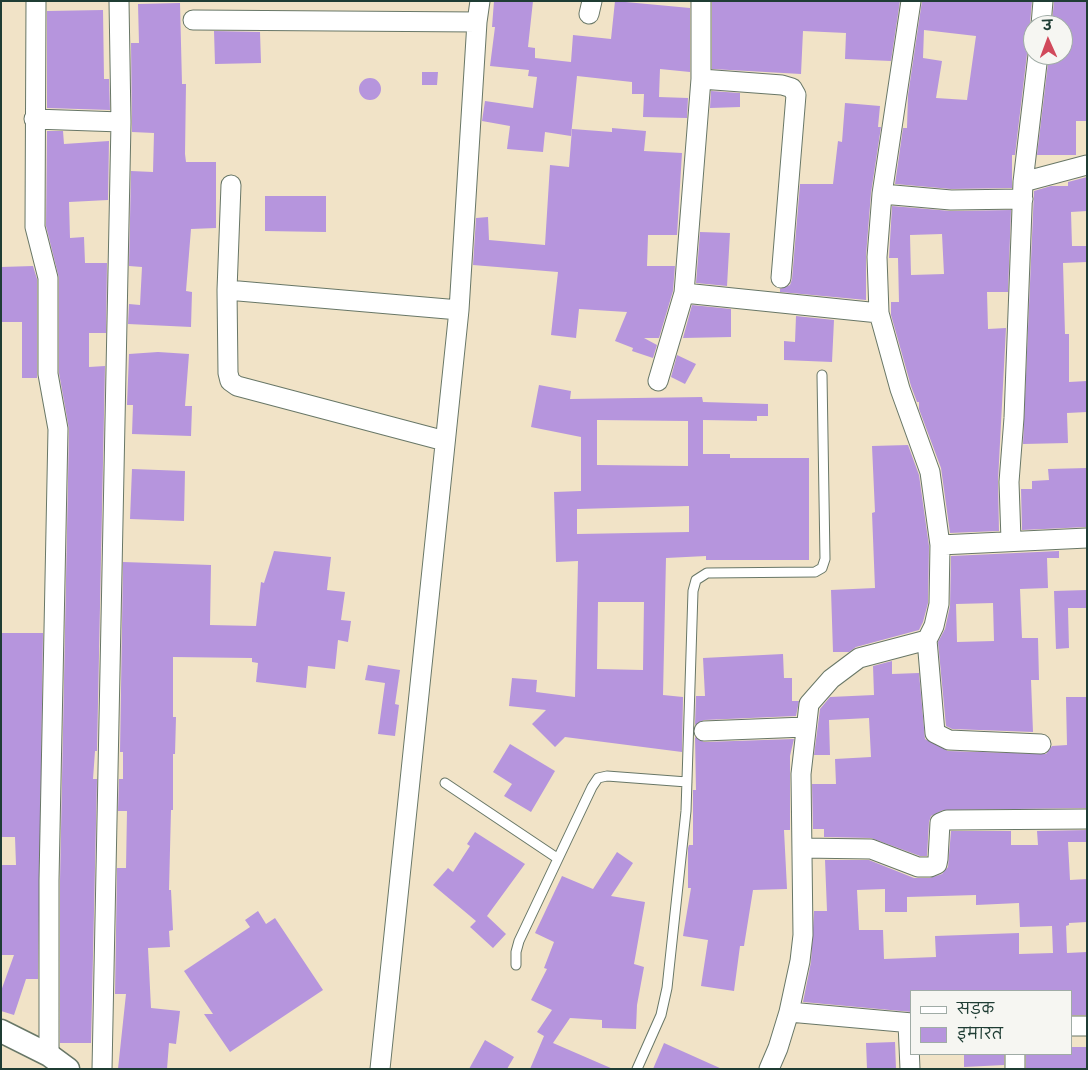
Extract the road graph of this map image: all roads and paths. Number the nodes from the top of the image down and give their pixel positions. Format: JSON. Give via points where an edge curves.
{"nodes":[{"id":1,"x":36,"y":1,"type":"edge"},
{"id":2,"x":119,"y":1,"type":"edge"},
{"id":3,"x":480,"y":1,"type":"edge"},
{"id":4,"x":701,"y":1,"type":"edge"},
{"id":5,"x":911,"y":1,"type":"edge"},
{"id":6,"x":1043,"y":1,"type":"edge"},
{"id":7,"x":1042,"y":15,"type":"edge"},
{"id":8,"x":193,"y":20,"type":"dead end"},
{"id":9,"x":477,"y":22,"type":"junction"},
{"id":10,"x":1037,"y":65,"type":"edge"},
{"id":11,"x":702,"y":79,"type":"junction"},
{"id":12,"x":34,"y":119,"type":"junction"},
{"id":13,"x":121,"y":122,"type":"junction"},
{"id":14,"x":1087,"y":165,"type":"edge"},
{"id":15,"x":231,"y":185,"type":"dead end"},
{"id":16,"x":1023,"y":190,"type":"junction"},
{"id":17,"x":882,"y":194,"type":"junction"},
{"id":18,"x":781,"y":278,"type":"dead end"},
{"id":19,"x":227,"y":290,"type":"junction"},
{"id":20,"x":684,"y":293,"type":"junction"},
{"id":21,"x":459,"y":310,"type":"junction"},
{"id":22,"x":879,"y":313,"type":"junction"},
{"id":23,"x":822,"y":375,"type":"dead end"},
{"id":24,"x":658,"y":382,"type":"dead end"},
{"id":25,"x":445,"y":441,"type":"junction"},
{"id":26,"x":1087,"y":538,"type":"edge"},
{"id":27,"x":1012,"y":540,"type":"junction"},
{"id":28,"x":940,"y":545,"type":"junction"},
{"id":29,"x":927,"y":640,"type":"junction"},
{"id":30,"x":805,"y":727,"type":"junction"},
{"id":31,"x":704,"y":731,"type":"dead end"},
{"id":32,"x":1040,"y":744,"type":"dead end"},
{"id":33,"x":687,"y":782,"type":"junction"},
{"id":34,"x":445,"y":783,"type":"dead end"},
{"id":35,"x":1087,"y":819,"type":"edge"},
{"id":36,"x":802,"y":848,"type":"junction"},
{"id":37,"x":558,"y":858,"type":"junction"},
{"id":38,"x":516,"y":965,"type":"dead end"},
{"id":39,"x":789,"y":1012,"type":"junction"},
{"id":40,"x":910,"y":1023,"type":"edge"},
{"id":41,"x":1073,"y":1026,"type":"edge"},
{"id":42,"x":1087,"y":1026,"type":"edge"},
{"id":43,"x":1,"y":1031,"type":"edge"},
{"id":44,"x":49,"y":1055,"type":"junction"},
{"id":45,"x":1015,"y":1055,"type":"edge"},
{"id":46,"x":68,"y":1069,"type":"edge"},
{"id":47,"x":102,"y":1069,"type":"edge"},
{"id":48,"x":380,"y":1069,"type":"edge"},
{"id":49,"x":638,"y":1069,"type":"edge"},
{"id":50,"x":769,"y":1069,"type":"edge"},
{"id":51,"x":910,"y":1069,"type":"edge"},
{"id":52,"x":1015,"y":1069,"type":"edge"}],
"edges":[{"from":1,"to":12,"type":"street"},
{"from":2,"to":13,"type":"street"},
{"from":3,"to":9,"type":"street"},
{"from":4,"to":11,"type":"street"},
{"from":5,"to":17,"type":"street"},
{"from":6,"to":7,"type":"street"},
{"from":8,"to":9,"type":"street"},
{"from":9,"to":21,"type":"street"},
{"from":10,"to":16,"type":"street"},
{"from":11,"to":18,"type":"street","via":[[782,85],[792,88],[796,95]]},
{"from":11,"to":20,"type":"street"},
{"from":12,"to":13,"type":"street"},
{"from":12,"to":44,"type":"street","via":[[36,227],[48,278],[48,374],[58,428],[49,880]]},
{"from":13,"to":47,"type":"street"},
{"from":14,"to":16,"type":"street"},
{"from":15,"to":19,"type":"street"},
{"from":16,"to":17,"type":"street","via":[[951,200]]},
{"from":16,"to":27,"type":"street","via":[[1009,482]]},
{"from":17,"to":22,"type":"street","via":[[877,257]]},
{"from":19,"to":21,"type":"street"},
{"from":19,"to":25,"type":"street","via":[[228,373],[237,386]]},
{"from":20,"to":22,"type":"street"},
{"from":20,"to":24,"type":"street"},
{"from":21,"to":25,"type":"street"},
{"from":22,"to":28,"type":"street","via":[[900,389],[930,472]]},
{"from":23,"to":33,"type":"lane","via":[[825,559],[822,568],[815,572],[707,573],[696,580],[693,591]]},
{"from":25,"to":48,"type":"street"},
{"from":26,"to":27,"type":"street"},
{"from":27,"to":28,"type":"street"},
{"from":28,"to":29,"type":"street","via":[[939,604]]},
{"from":29,"to":30,"type":"street","via":[[858,658],[831,679],[809,704]]},
{"from":29,"to":32,"type":"street","via":[[935,733],[949,740]]},
{"from":30,"to":31,"type":"street"},
{"from":30,"to":36,"type":"street","via":[[801,774]]},
{"from":33,"to":37,"type":"lane","via":[[598,778]]},
{"from":33,"to":49,"type":"lane","via":[[667,988],[661,1015]]},
{"from":34,"to":37,"type":"lane"},
{"from":35,"to":36,"type":"street","via":[[947,820],[940,823],[937,864],[930,867],[918,866],[871,849]]},
{"from":36,"to":39,"type":"street","via":[[803,935]]},
{"from":37,"to":38,"type":"lane","via":[[519,940]]},
{"from":39,"to":40,"type":"street"},
{"from":39,"to":50,"type":"street"},
{"from":40,"to":51,"type":"street"},
{"from":41,"to":42,"type":"street"},
{"from":43,"to":44,"type":"street"},
{"from":44,"to":46,"type":"street"},
{"from":45,"to":52,"type":"street"}]}
